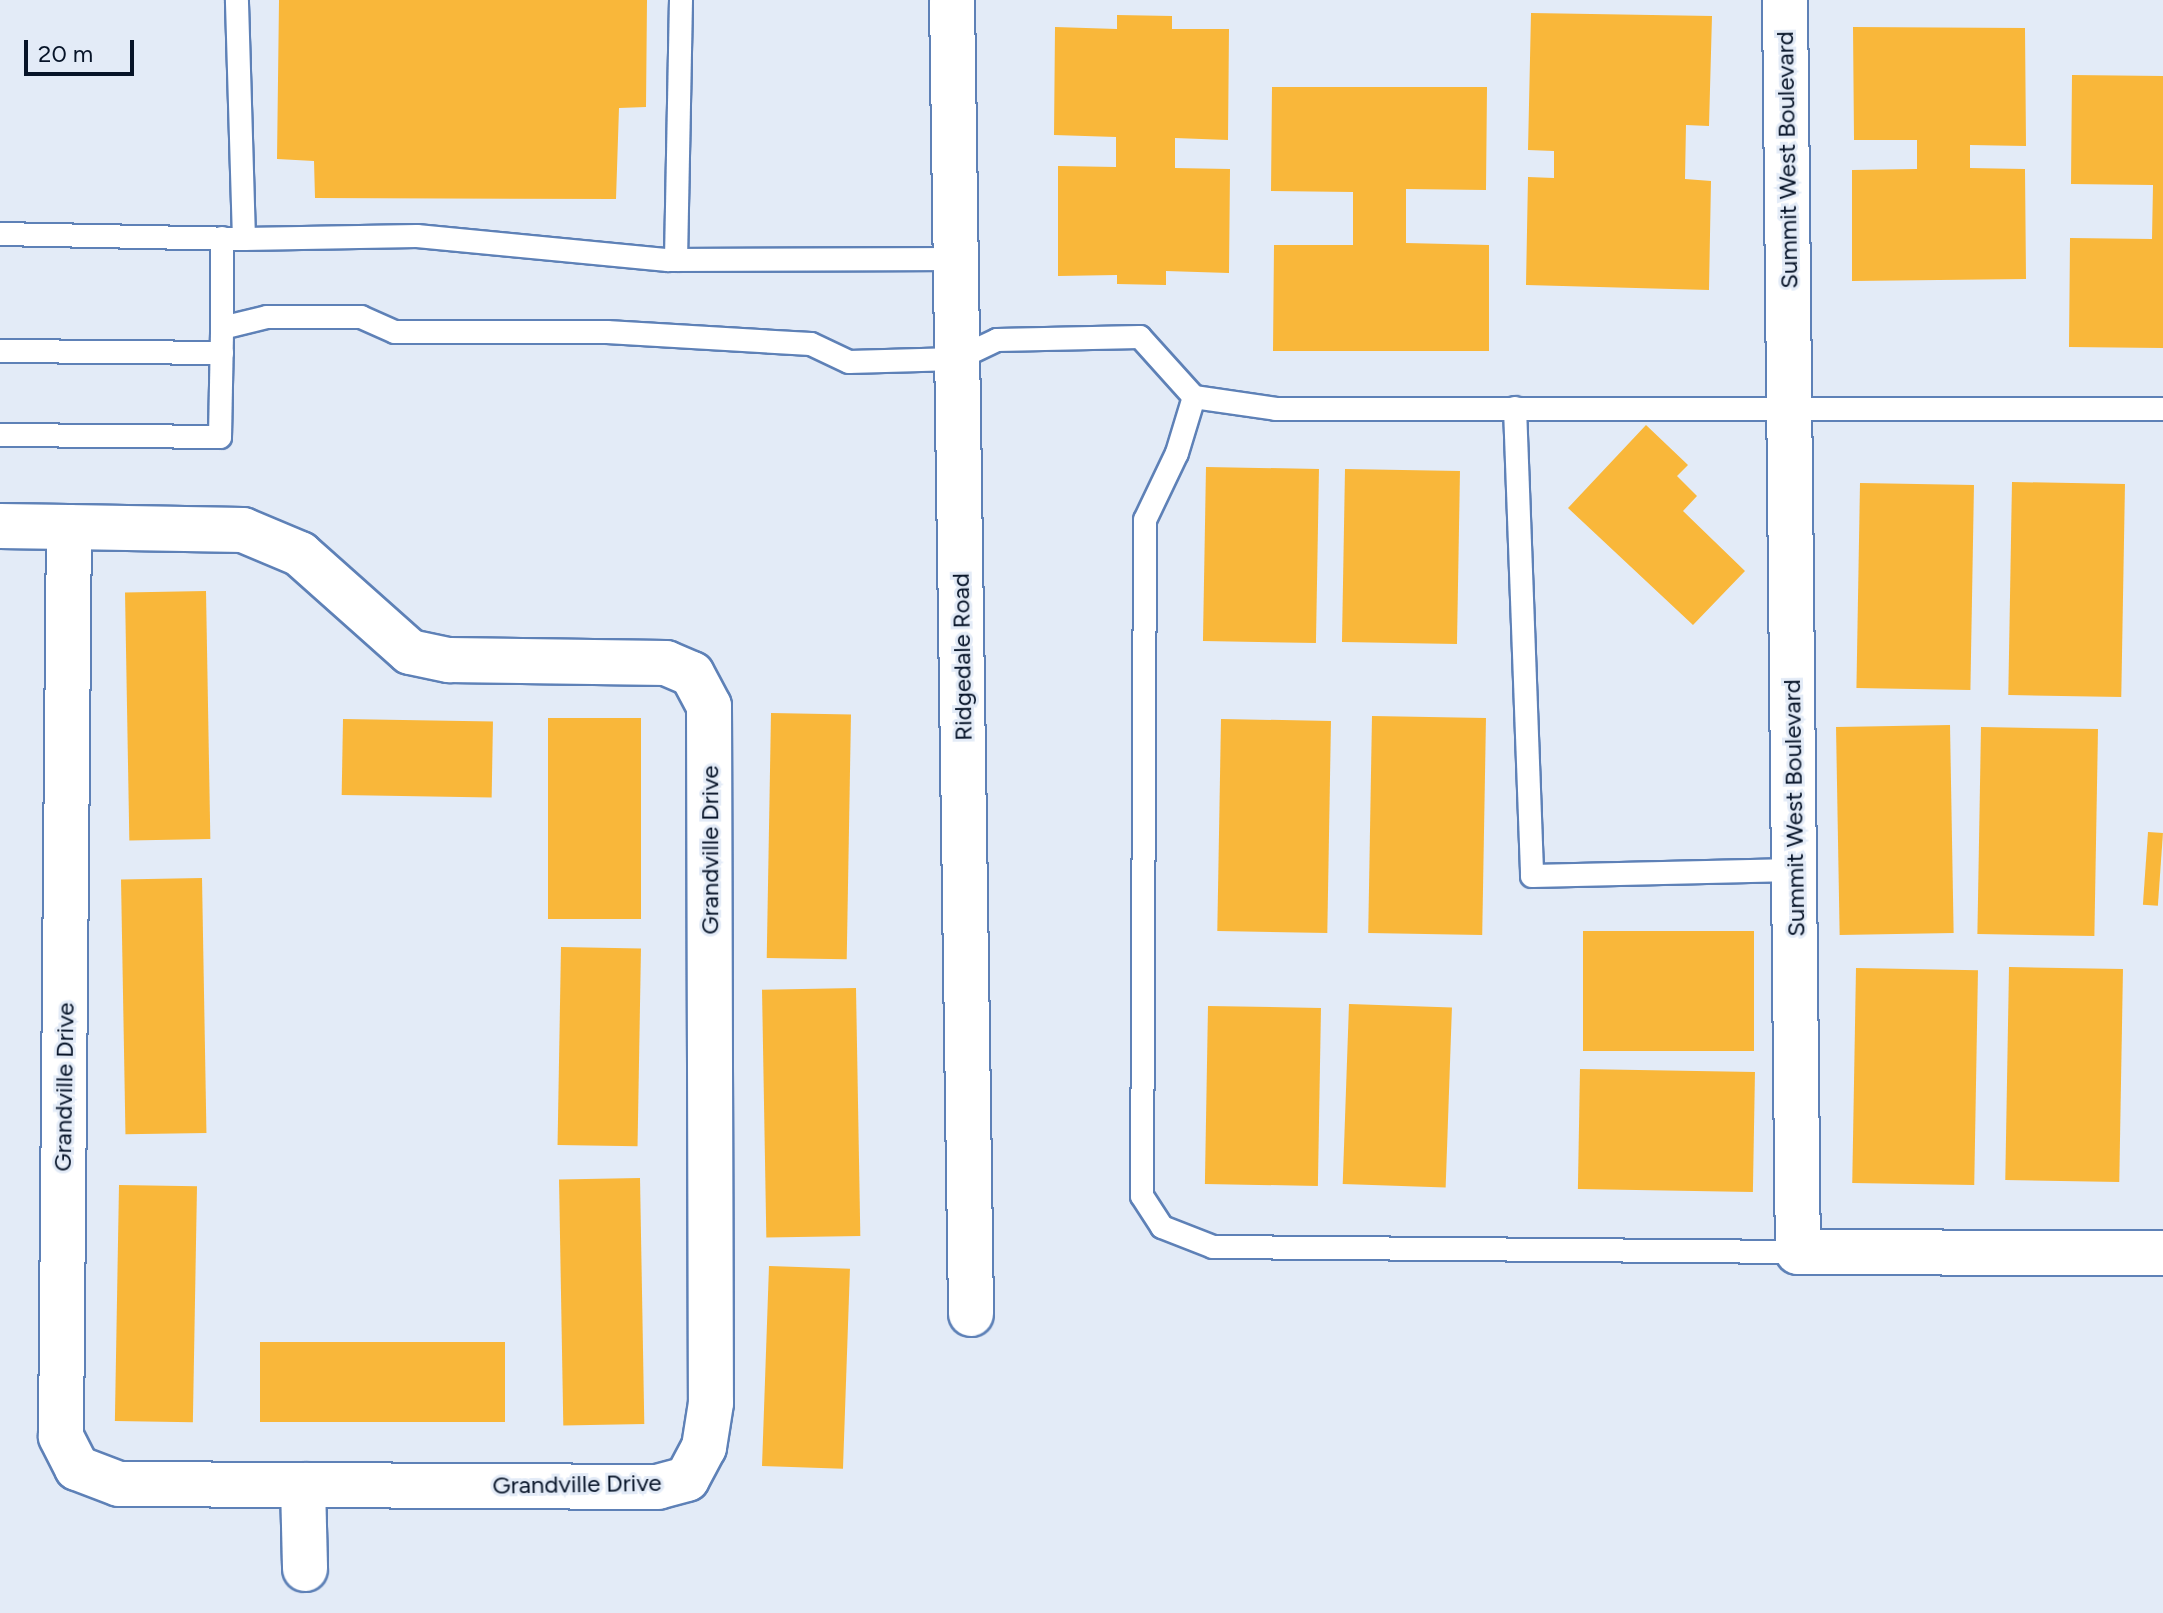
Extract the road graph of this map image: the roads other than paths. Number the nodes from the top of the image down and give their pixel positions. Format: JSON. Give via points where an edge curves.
{"nodes":[{"id":1,"x":237,"y":0,"type":"edge"},
{"id":2,"x":681,"y":0,"type":"edge"},
{"id":3,"x":952,"y":0,"type":"edge"},
{"id":4,"x":1785,"y":0,"type":"edge"},
{"id":5,"x":0,"y":234,"type":"edge"},
{"id":6,"x":233,"y":238,"type":"junction"},
{"id":7,"x":956,"y":259,"type":"junction"},
{"id":8,"x":676,"y":260,"type":"junction"},
{"id":9,"x":222,"y":328,"type":"junction"},
{"id":10,"x":0,"y":351,"type":"edge"},
{"id":11,"x":222,"y":353,"type":"junction"},
{"id":12,"x":957,"y":359,"type":"junction"},
{"id":13,"x":1194,"y":397,"type":"junction"},
{"id":14,"x":1789,"y":407,"type":"junction"},
{"id":15,"x":1515,"y":408,"type":"junction"},
{"id":16,"x":2163,"y":409,"type":"edge"},
{"id":17,"x":0,"y":435,"type":"edge"},
{"id":18,"x":0,"y":526,"type":"edge"},
{"id":19,"x":69,"y":527,"type":"junction"},
{"id":20,"x":1794,"y":870,"type":"junction"},
{"id":21,"x":1798,"y":1252,"type":"junction"},
{"id":22,"x":2163,"y":1253,"type":"edge"},
{"id":23,"x":971,"y":1314,"type":"dead end"},
{"id":24,"x":303,"y":1485,"type":"junction"},
{"id":25,"x":305,"y":1569,"type":"dead end"}],
"edges":[{"from":1,"to":6,"type":"lane"},
{"from":2,"to":8,"type":"lane"},
{"from":3,"to":7,"type":"street","name":"Ridgedale Road"},
{"from":4,"to":14,"type":"street","name":"Summit West Boulevard"},
{"from":5,"to":6,"type":"lane"},
{"from":6,"to":8,"type":"lane","via":[[417,236]]},
{"from":6,"to":9,"type":"lane"},
{"from":7,"to":8,"type":"lane"},
{"from":7,"to":12,"type":"street","name":"Ridgedale Road"},
{"from":9,"to":11,"type":"lane"},
{"from":9,"to":12,"type":"lane","via":[[267,317],[361,317],[395,332],[607,332],[811,344],[849,362]]},
{"from":10,"to":11,"type":"lane"},
{"from":11,"to":17,"type":"lane","via":[[220,437]]},
{"from":12,"to":13,"type":"lane","via":[[997,340],[1140,337]]},
{"from":12,"to":23,"type":"street","name":"Ridgedale Road"},
{"from":13,"to":15,"type":"lane","via":[[1276,409]]},
{"from":13,"to":21,"type":"lane","via":[[1177,453],[1145,520],[1142,1196],[1162,1227],[1213,1247]]},
{"from":14,"to":15,"type":"lane"},
{"from":14,"to":16,"type":"lane"},
{"from":14,"to":20,"type":"street","name":"Summit West Boulevard"},
{"from":15,"to":20,"type":"lane","via":[[1532,876]]},
{"from":18,"to":19,"type":"street","name":"Grandville Drive"},
{"from":19,"to":24,"type":"street","name":"Grandville Drive","via":[[61,1436],[77,1468],[119,1484]]},
{"from":19,"to":24,"type":"street","name":"Grandville Drive","via":[[243,530],[300,554],[410,652],[449,660],[666,663],[692,674],[709,706],[711,1403],[704,1447],[687,1479],[658,1487]]},
{"from":20,"to":21,"type":"street","name":"Summit West Boulevard"},
{"from":21,"to":22,"type":"street"},
{"from":24,"to":25,"type":"street"}]}
